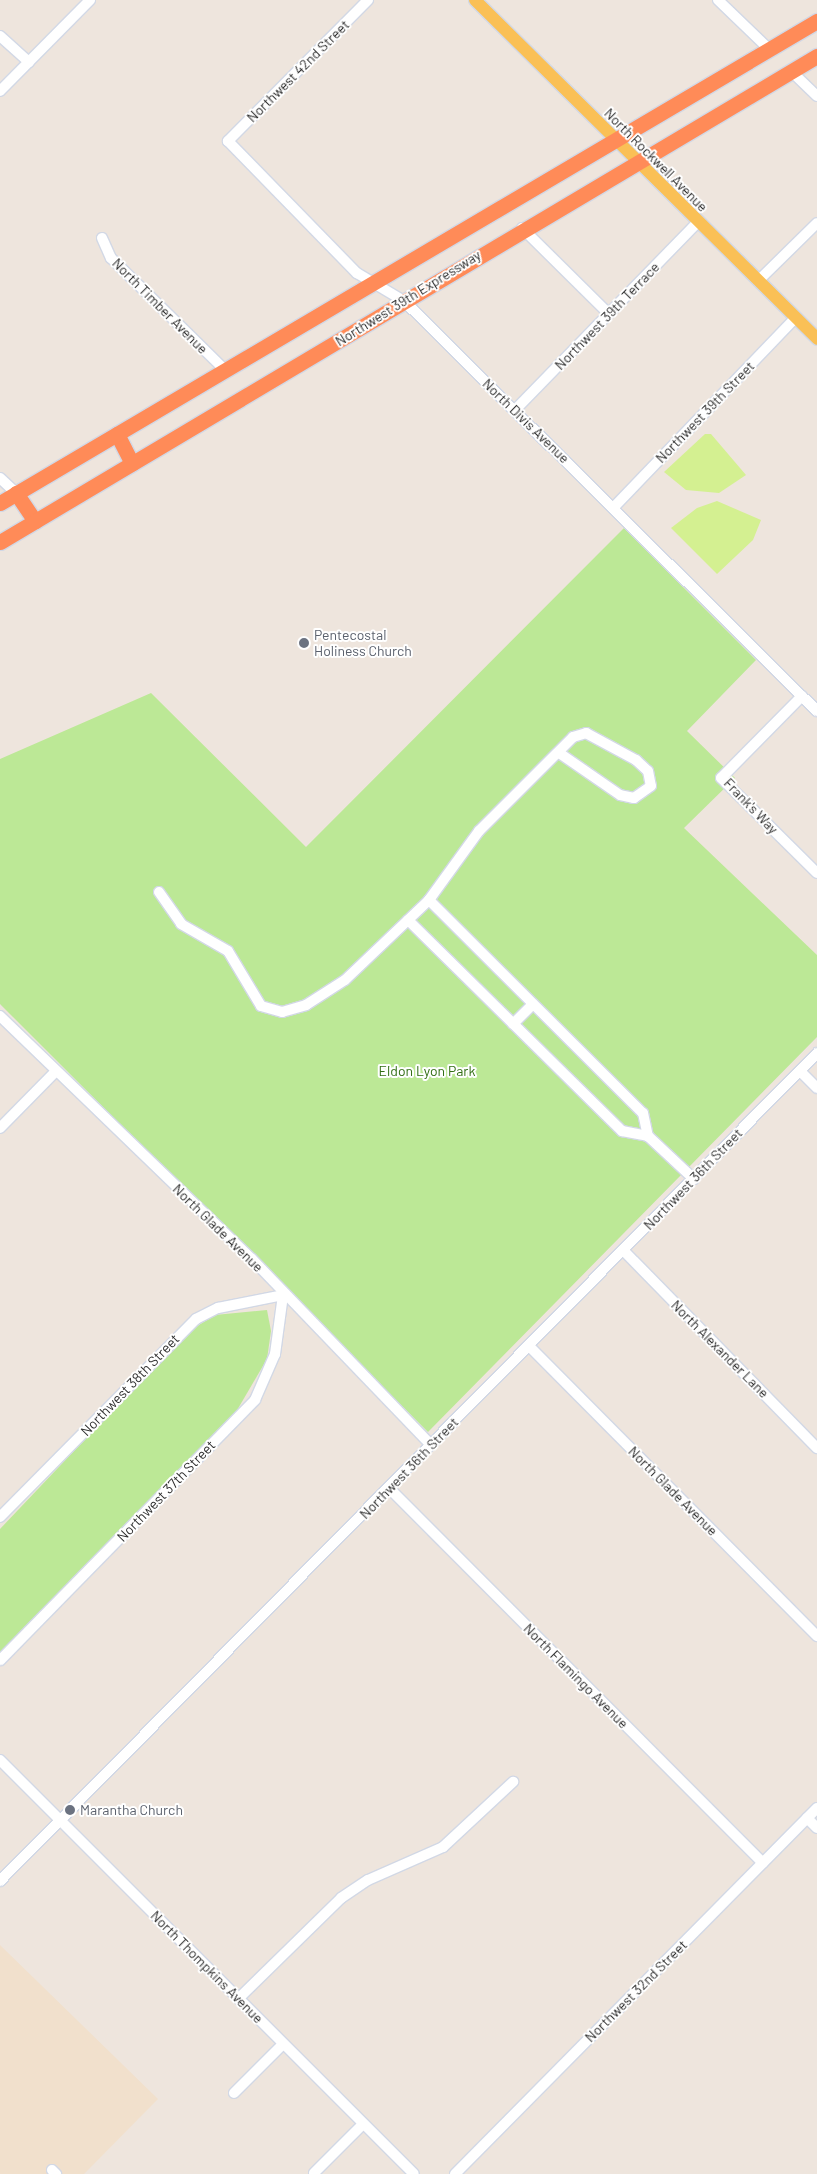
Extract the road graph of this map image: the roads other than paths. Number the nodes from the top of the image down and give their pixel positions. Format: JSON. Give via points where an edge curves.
{"nodes":[{"id":1,"x":90,"y":0,"type":"edge"},
{"id":2,"x":368,"y":0,"type":"edge"},
{"id":3,"x":476,"y":0,"type":"edge"},
{"id":4,"x":718,"y":0,"type":"edge"},
{"id":5,"x":817,"y":21,"type":"edge"},
{"id":6,"x":0,"y":36,"type":"edge"},
{"id":7,"x":769,"y":50,"type":"junction"},
{"id":8,"x":817,"y":56,"type":"edge"},
{"id":9,"x":29,"y":62,"type":"junction"},
{"id":10,"x":791,"y":71,"type":"junction"},
{"id":11,"x":0,"y":91,"type":"edge"},
{"id":12,"x":817,"y":96,"type":"edge"},
{"id":13,"x":228,"y":141,"type":"joint"},
{"id":14,"x":618,"y":142,"type":"junction"},
{"id":15,"x":636,"y":161,"type":"junction"},
{"id":16,"x":698,"y":222,"type":"junction"},
{"id":17,"x":817,"y":223,"type":"edge"},
{"id":18,"x":522,"y":228,"type":"junction"},
{"id":19,"x":102,"y":238,"type":"dead end"},
{"id":20,"x":759,"y":280,"type":"junction"},
{"id":21,"x":370,"y":285,"type":"junction"},
{"id":22,"x":404,"y":301,"type":"junction"},
{"id":23,"x":609,"y":314,"type":"junction"},
{"id":24,"x":796,"y":318,"type":"junction"},
{"id":25,"x":817,"y":339,"type":"edge"},
{"id":26,"x":224,"y":369,"type":"junction"},
{"id":27,"x":515,"y":410,"type":"junction"},
{"id":28,"x":117,"y":434,"type":"junction"},
{"id":29,"x":132,"y":463,"type":"junction"},
{"id":30,"x":0,"y":478,"type":"edge"},
{"id":31,"x":16,"y":493,"type":"junction"},
{"id":32,"x":0,"y":503,"type":"edge"},
{"id":33,"x":615,"y":506,"type":"junction"},
{"id":34,"x":35,"y":521,"type":"junction"},
{"id":35,"x":0,"y":542,"type":"edge"},
{"id":36,"x":802,"y":696,"type":"junction"},
{"id":37,"x":817,"y":711,"type":"edge"},
{"id":38,"x":558,"y":752,"type":"junction"},
{"id":39,"x":817,"y":873,"type":"edge"},
{"id":40,"x":159,"y":892,"type":"dead end"},
{"id":41,"x":429,"y":900,"type":"junction"},
{"id":42,"x":408,"y":920,"type":"junction"},
{"id":43,"x":533,"y":1004,"type":"junction"},
{"id":44,"x":0,"y":1016,"type":"edge"},
{"id":45,"x":513,"y":1024,"type":"junction"},
{"id":46,"x":817,"y":1053,"type":"edge"},
{"id":47,"x":800,"y":1070,"type":"junction"},
{"id":48,"x":56,"y":1071,"type":"junction"},
{"id":49,"x":817,"y":1088,"type":"edge"},
{"id":50,"x":0,"y":1128,"type":"edge"},
{"id":51,"x":648,"y":1136,"type":"junction"},
{"id":52,"x":694,"y":1179,"type":"junction"},
{"id":53,"x":624,"y":1251,"type":"junction"},
{"id":54,"x":284,"y":1295,"type":"junction"},
{"id":55,"x":528,"y":1346,"type":"junction"},
{"id":56,"x":431,"y":1445,"type":"junction"},
{"id":57,"x":817,"y":1448,"type":"edge"},
{"id":58,"x":390,"y":1489,"type":"junction"},
{"id":59,"x":0,"y":1518,"type":"edge"},
{"id":60,"x":817,"y":1636,"type":"edge"},
{"id":61,"x":0,"y":1660,"type":"edge"},
{"id":62,"x":0,"y":1760,"type":"edge"},
{"id":63,"x":513,"y":1782,"type":"dead end"},
{"id":64,"x":817,"y":1808,"type":"edge"},
{"id":65,"x":807,"y":1818,"type":"junction"},
{"id":66,"x":61,"y":1819,"type":"junction"},
{"id":67,"x":817,"y":1828,"type":"edge"},
{"id":68,"x":763,"y":1863,"type":"junction"},
{"id":69,"x":0,"y":1881,"type":"edge"},
{"id":70,"x":239,"y":1998,"type":"junction"},
{"id":71,"x":283,"y":2044,"type":"junction"},
{"id":72,"x":234,"y":2094,"type":"dead end"},
{"id":73,"x":362,"y":2124,"type":"junction"},
{"id":74,"x":314,"y":2173,"type":"edge"},
{"id":75,"x":414,"y":2174,"type":"edge"},
{"id":76,"x":455,"y":2174,"type":"edge"}],
"edges":[{"from":1,"to":9,"type":"street"},
{"from":2,"to":13,"type":"street","name":"Northwest 42nd Street"},
{"from":3,"to":14,"type":"main road","name":"North Rockwell Avenue"},
{"from":4,"to":7,"type":"street"},
{"from":5,"to":7,"type":"highway","name":"Northwest 39th Expressway"},
{"from":6,"to":9,"type":"street"},
{"from":7,"to":14,"type":"highway","name":"Northwest 39th Expressway"},
{"from":8,"to":10,"type":"highway","name":"Northwest 39th Expressway"},
{"from":9,"to":11,"type":"street"},
{"from":10,"to":12,"type":"street"},
{"from":10,"to":15,"type":"highway","name":"Northwest 39th Expressway"},
{"from":13,"to":21,"type":"street","name":"North Divis Avenue"},
{"from":14,"to":15,"type":"main road","name":"North Rockwell Avenue"},
{"from":14,"to":21,"type":"highway","name":"Northwest 39th Expressway"},
{"from":15,"to":16,"type":"main road","name":"North Rockwell Avenue"},
{"from":15,"to":18,"type":"highway","name":"Northwest 39th Expressway"},
{"from":16,"to":20,"type":"main road","name":"North Rockwell Avenue"},
{"from":16,"to":23,"type":"street","name":"Northwest 39th Terrace"},
{"from":17,"to":20,"type":"street"},
{"from":18,"to":22,"type":"highway","name":"Northwest 39th Expressway"},
{"from":18,"to":23,"type":"street"},
{"from":19,"to":26,"type":"street","name":"North Timber Avenue","via":[[111,258]]},
{"from":20,"to":24,"type":"main road","name":"North Rockwell Avenue"},
{"from":21,"to":22,"type":"street","name":"North Divis Avenue"},
{"from":21,"to":26,"type":"highway","name":"Northwest 39th Expressway"},
{"from":22,"to":27,"type":"street","name":"North Divis Avenue"},
{"from":22,"to":29,"type":"highway","name":"Northwest 39th Expressway"},
{"from":23,"to":27,"type":"street","name":"Northwest 39th Terrace"},
{"from":24,"to":25,"type":"main road","name":"North Rockwell Avenue"},
{"from":24,"to":33,"type":"street","name":"Northwest 39th Street"},
{"from":26,"to":28,"type":"highway","name":"Northwest 39th Expressway"},
{"from":27,"to":33,"type":"street","name":"North Divis Avenue"},
{"from":28,"to":29,"type":"highway"},
{"from":28,"to":31,"type":"highway","name":"Northwest 39th Expressway"},
{"from":29,"to":34,"type":"highway","name":"Northwest 39th Expressway"},
{"from":30,"to":31,"type":"street"},
{"from":31,"to":32,"type":"highway","name":"Northwest 39th Expressway"},
{"from":31,"to":34,"type":"highway"},
{"from":33,"to":36,"type":"street","name":"North Divis Avenue"},
{"from":34,"to":35,"type":"highway","name":"Northwest 39th Expressway"},
{"from":36,"to":37,"type":"street","name":"North Divis Avenue"},
{"from":36,"to":39,"type":"street","name":"Frank's Way","via":[[721,778]]},
{"from":38,"to":38,"type":"street","via":[[620,795],[634,798],[651,786],[644,766],[586,733],[573,737]]},
{"from":38,"to":41,"type":"street","via":[[479,831]]},
{"from":40,"to":42,"type":"street","via":[[181,924],[228,950],[261,1006],[282,1012],[306,1005],[345,980]]},
{"from":41,"to":42,"type":"street"},
{"from":41,"to":43,"type":"street"},
{"from":42,"to":45,"type":"street"},
{"from":43,"to":45,"type":"street"},
{"from":43,"to":51,"type":"street","via":[[643,1113]]},
{"from":44,"to":48,"type":"street","name":"North Glade Avenue"},
{"from":45,"to":51,"type":"street","via":[[622,1130]]},
{"from":46,"to":47,"type":"street","name":"Northwest 36th Street"},
{"from":47,"to":49,"type":"street"},
{"from":47,"to":52,"type":"street","name":"Northwest 36th Street"},
{"from":48,"to":50,"type":"street"},
{"from":48,"to":54,"type":"street","name":"North Glade Avenue"},
{"from":51,"to":52,"type":"street"},
{"from":52,"to":53,"type":"street","name":"Northwest 36th Street"},
{"from":53,"to":55,"type":"street","name":"Northwest 36th Street"},
{"from":53,"to":57,"type":"street","name":"North Alexander Lane"},
{"from":54,"to":56,"type":"street","name":"North Glade Avenue"},
{"from":54,"to":59,"type":"street","name":"Northwest 38th Street","via":[[218,1308],[196,1319]]},
{"from":54,"to":61,"type":"street","name":"Northwest 37th Street","via":[[275,1354],[255,1400]]},
{"from":55,"to":56,"type":"street","name":"Northwest 36th Street"},
{"from":55,"to":60,"type":"street","name":"North Glade Avenue"},
{"from":56,"to":58,"type":"street","name":"Northwest 36th Street"},
{"from":58,"to":66,"type":"street","name":"Northwest 36th Street"},
{"from":58,"to":68,"type":"street","name":"North Flamingo Avenue"},
{"from":62,"to":66,"type":"street","name":"North Thompkins Avenue"},
{"from":63,"to":70,"type":"street","via":[[443,1848],[368,1880],[342,1898]]},
{"from":64,"to":65,"type":"street","name":"Northwest 32nd Street"},
{"from":65,"to":67,"type":"street"},
{"from":65,"to":68,"type":"street","name":"Northwest 32nd Street"},
{"from":66,"to":69,"type":"street","name":"Northwest 36th Street"},
{"from":66,"to":70,"type":"street","name":"North Thompkins Avenue"},
{"from":68,"to":76,"type":"street","name":"Northwest 32nd Street"},
{"from":70,"to":71,"type":"street","name":"North Thompkins Avenue"},
{"from":71,"to":72,"type":"street"},
{"from":71,"to":73,"type":"street","name":"North Thompkins Avenue"},
{"from":73,"to":74,"type":"street"},
{"from":73,"to":75,"type":"street","name":"North Thompkins Avenue"}]}
